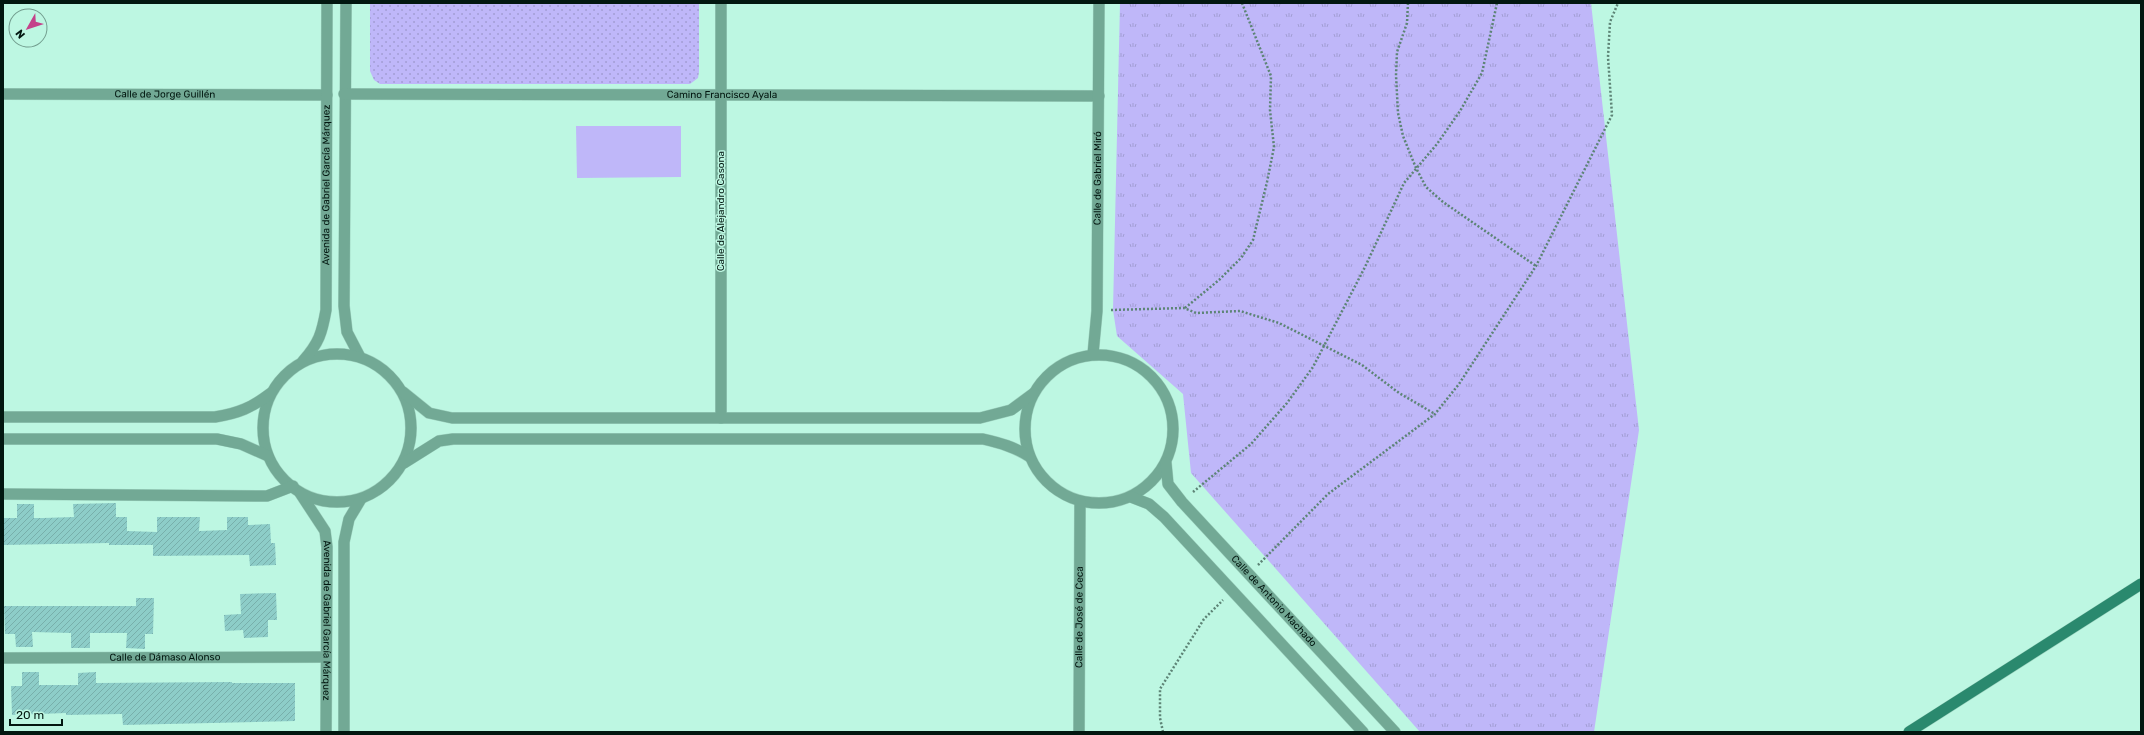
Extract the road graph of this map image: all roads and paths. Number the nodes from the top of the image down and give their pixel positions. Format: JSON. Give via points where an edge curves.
{"nodes":[{"id":1,"x":327,"y":3,"type":"edge"},
{"id":2,"x":346,"y":3,"type":"edge"},
{"id":3,"x":721,"y":3,"type":"edge"},
{"id":4,"x":1099,"y":3,"type":"edge"},
{"id":5,"x":1242,"y":3,"type":"edge"},
{"id":6,"x":1408,"y":3,"type":"edge"},
{"id":7,"x":1497,"y":3,"type":"edge"},
{"id":8,"x":1618,"y":3,"type":"edge"},
{"id":9,"x":3,"y":94,"type":"edge"},
{"id":10,"x":344,"y":94,"type":"junction"},
{"id":11,"x":327,"y":95,"type":"junction"},
{"id":12,"x":721,"y":95,"type":"junction"},
{"id":13,"x":1099,"y":96,"type":"junction"},
{"id":14,"x":1416,"y":168,"type":"junction"},
{"id":15,"x":1536,"y":266,"type":"junction"},
{"id":16,"x":1184,"y":308,"type":"junction"},
{"id":17,"x":1097,"y":311,"type":"junction"},
{"id":18,"x":1326,"y":346,"type":"junction"},
{"id":19,"x":1093,"y":354,"type":"junction"},
{"id":20,"x":360,"y":357,"type":"junction"},
{"id":21,"x":303,"y":361,"type":"junction"},
{"id":22,"x":273,"y":391,"type":"junction"},
{"id":23,"x":403,"y":392,"type":"junction"},
{"id":24,"x":1034,"y":393,"type":"junction"},
{"id":25,"x":1435,"y":414,"type":"junction"},
{"id":26,"x":3,"y":417,"type":"edge"},
{"id":27,"x":721,"y":418,"type":"junction"},
{"id":28,"x":3,"y":439,"type":"edge"},
{"id":29,"x":268,"y":456,"type":"junction"},
{"id":30,"x":1030,"y":457,"type":"junction"},
{"id":31,"x":404,"y":463,"type":"junction"},
{"id":32,"x":1166,"y":464,"type":"junction"},
{"id":33,"x":296,"y":489,"type":"junction"},
{"id":34,"x":3,"y":494,"type":"edge"},
{"id":35,"x":1130,"y":497,"type":"junction"},
{"id":36,"x":361,"y":499,"type":"junction"},
{"id":37,"x":1080,"y":501,"type":"junction"},
{"id":38,"x":1182,"y":502,"type":"junction"},
{"id":39,"x":1250,"y":574,"type":"junction"},
{"id":40,"x":2141,"y":584,"type":"edge"},
{"id":41,"x":1232,"y":590,"type":"junction"},
{"id":42,"x":326,"y":657,"type":"junction"},
{"id":43,"x":3,"y":658,"type":"edge"},
{"id":44,"x":326,"y":732,"type":"edge"},
{"id":45,"x":344,"y":732,"type":"edge"},
{"id":46,"x":1079,"y":732,"type":"edge"},
{"id":47,"x":1164,"y":732,"type":"edge"},
{"id":48,"x":1363,"y":732,"type":"edge"},
{"id":49,"x":1395,"y":732,"type":"edge"},
{"id":50,"x":1909,"y":732,"type":"edge"}],
"edges":[{"from":1,"to":11,"type":"street","name":"Avenida de Gabriel García Márquez"},
{"from":2,"to":10,"type":"street","name":"Avenida de Gabriel García Márquez"},
{"from":3,"to":12,"type":"street","name":"Calle de Alejandro Casona"},
{"from":4,"to":13,"type":"street","name":"Calle de Gabriel Miró"},
{"from":5,"to":16,"type":"path","via":[[1271,76],[1270,110],[1274,147],[1268,182],[1253,240],[1241,258],[1219,280]]},
{"from":6,"to":14,"type":"path","via":[[1407,23],[1397,52],[1396,75],[1398,113],[1403,136]]},
{"from":7,"to":14,"type":"path","via":[[1482,73],[1441,139]]},
{"from":8,"to":15,"type":"path","via":[[1610,22],[1608,57],[1612,115]]},
{"from":9,"to":11,"type":"street","name":"Calle de Jorge Guillén"},
{"from":10,"to":12,"type":"street","name":"Camino Francisco Ayala"},
{"from":10,"to":20,"type":"street","name":"Avenida de Gabriel García Márquez","via":[[344,306],[347,332]]},
{"from":11,"to":21,"type":"street","name":"Avenida de Gabriel García Márquez","via":[[326,310],[322,334],[314,349]]},
{"from":12,"to":13,"type":"street","name":"Camino Francisco Ayala"},
{"from":12,"to":27,"type":"street","name":"Calle de Alejandro Casona"},
{"from":13,"to":17,"type":"street","name":"Calle de Gabriel Miró"},
{"from":14,"to":15,"type":"path","via":[[1426,187],[1443,202]]},
{"from":14,"to":18,"type":"path","via":[[1404,182]]},
{"from":15,"to":25,"type":"path","via":[[1459,384]]},
{"from":16,"to":17,"type":"path"},
{"from":16,"to":18,"type":"path","via":[[1196,313],[1240,312],[1279,323]]},
{"from":17,"to":19,"type":"street","name":"Calle de Gabriel Miró"},
{"from":18,"to":25,"type":"path","via":[[1362,365],[1399,393]]},
{"from":18,"to":38,"type":"path","via":[[1287,403],[1251,444]]},
{"from":19,"to":24,"type":"street","via":[[1065,362],[1044,378]]},
{"from":19,"to":32,"type":"street","via":[[1122,357],[1149,373],[1165,393],[1174,420],[1173,437]]},
{"from":20,"to":21,"type":"street","via":[[331,353]]},
{"from":20,"to":23,"type":"street","via":[[387,372]]},
{"from":21,"to":22,"type":"street","via":[[282,377]]},
{"from":22,"to":26,"type":"street","via":[[254,406],[238,413],[215,417]]},
{"from":22,"to":29,"type":"street","via":[[266,406],[262,432]]},
{"from":23,"to":27,"type":"street","via":[[429,413],[452,418]]},
{"from":23,"to":31,"type":"street","via":[[411,419],[412,436]]},
{"from":24,"to":27,"type":"street","via":[[1011,410],[980,418]]},
{"from":24,"to":30,"type":"street","via":[[1027,407],[1024,432]]},
{"from":25,"to":39,"type":"path","via":[[1328,494]]},
{"from":28,"to":29,"type":"street","via":[[217,439],[241,444]]},
{"from":29,"to":33,"type":"street","via":[[276,471]]},
{"from":30,"to":31,"type":"street","via":[[1020,450],[983,439],[453,439],[439,441]]},
{"from":30,"to":37,"type":"street","via":[[1038,472],[1061,493]]},
{"from":31,"to":36,"type":"street","via":[[393,478],[374,493]]},
{"from":32,"to":35,"type":"street","via":[[1155,479]]},
{"from":32,"to":38,"type":"street","name":"Calle de Antonio Machado","via":[[1168,484]]},
{"from":33,"to":34,"type":"street","via":[[268,496]]},
{"from":33,"to":36,"type":"street","via":[[321,501]]},
{"from":33,"to":42,"type":"street","name":"Avenida de Gabriel García Márquez","via":[[325,531]]},
{"from":35,"to":37,"type":"street","via":[[1115,502]]},
{"from":35,"to":41,"type":"street","via":[[1149,504],[1164,517]]},
{"from":36,"to":45,"type":"street","name":"Avenida de Gabriel García Márquez","via":[[349,519],[344,542]]},
{"from":37,"to":46,"type":"street","name":"Calle de José de Ceca"},
{"from":38,"to":39,"type":"street","name":"Calle de Antonio Machado"},
{"from":39,"to":49,"type":"street","name":"Calle de Antonio Machado"},
{"from":40,"to":50,"type":"main road"},
{"from":41,"to":47,"type":"path","via":[[1204,619],[1160,689],[1160,718]]},
{"from":41,"to":48,"type":"street"},
{"from":42,"to":43,"type":"street","name":"Calle de Dámaso Alonso"},
{"from":42,"to":44,"type":"street","name":"Avenida de Gabriel García Márquez"}]}
